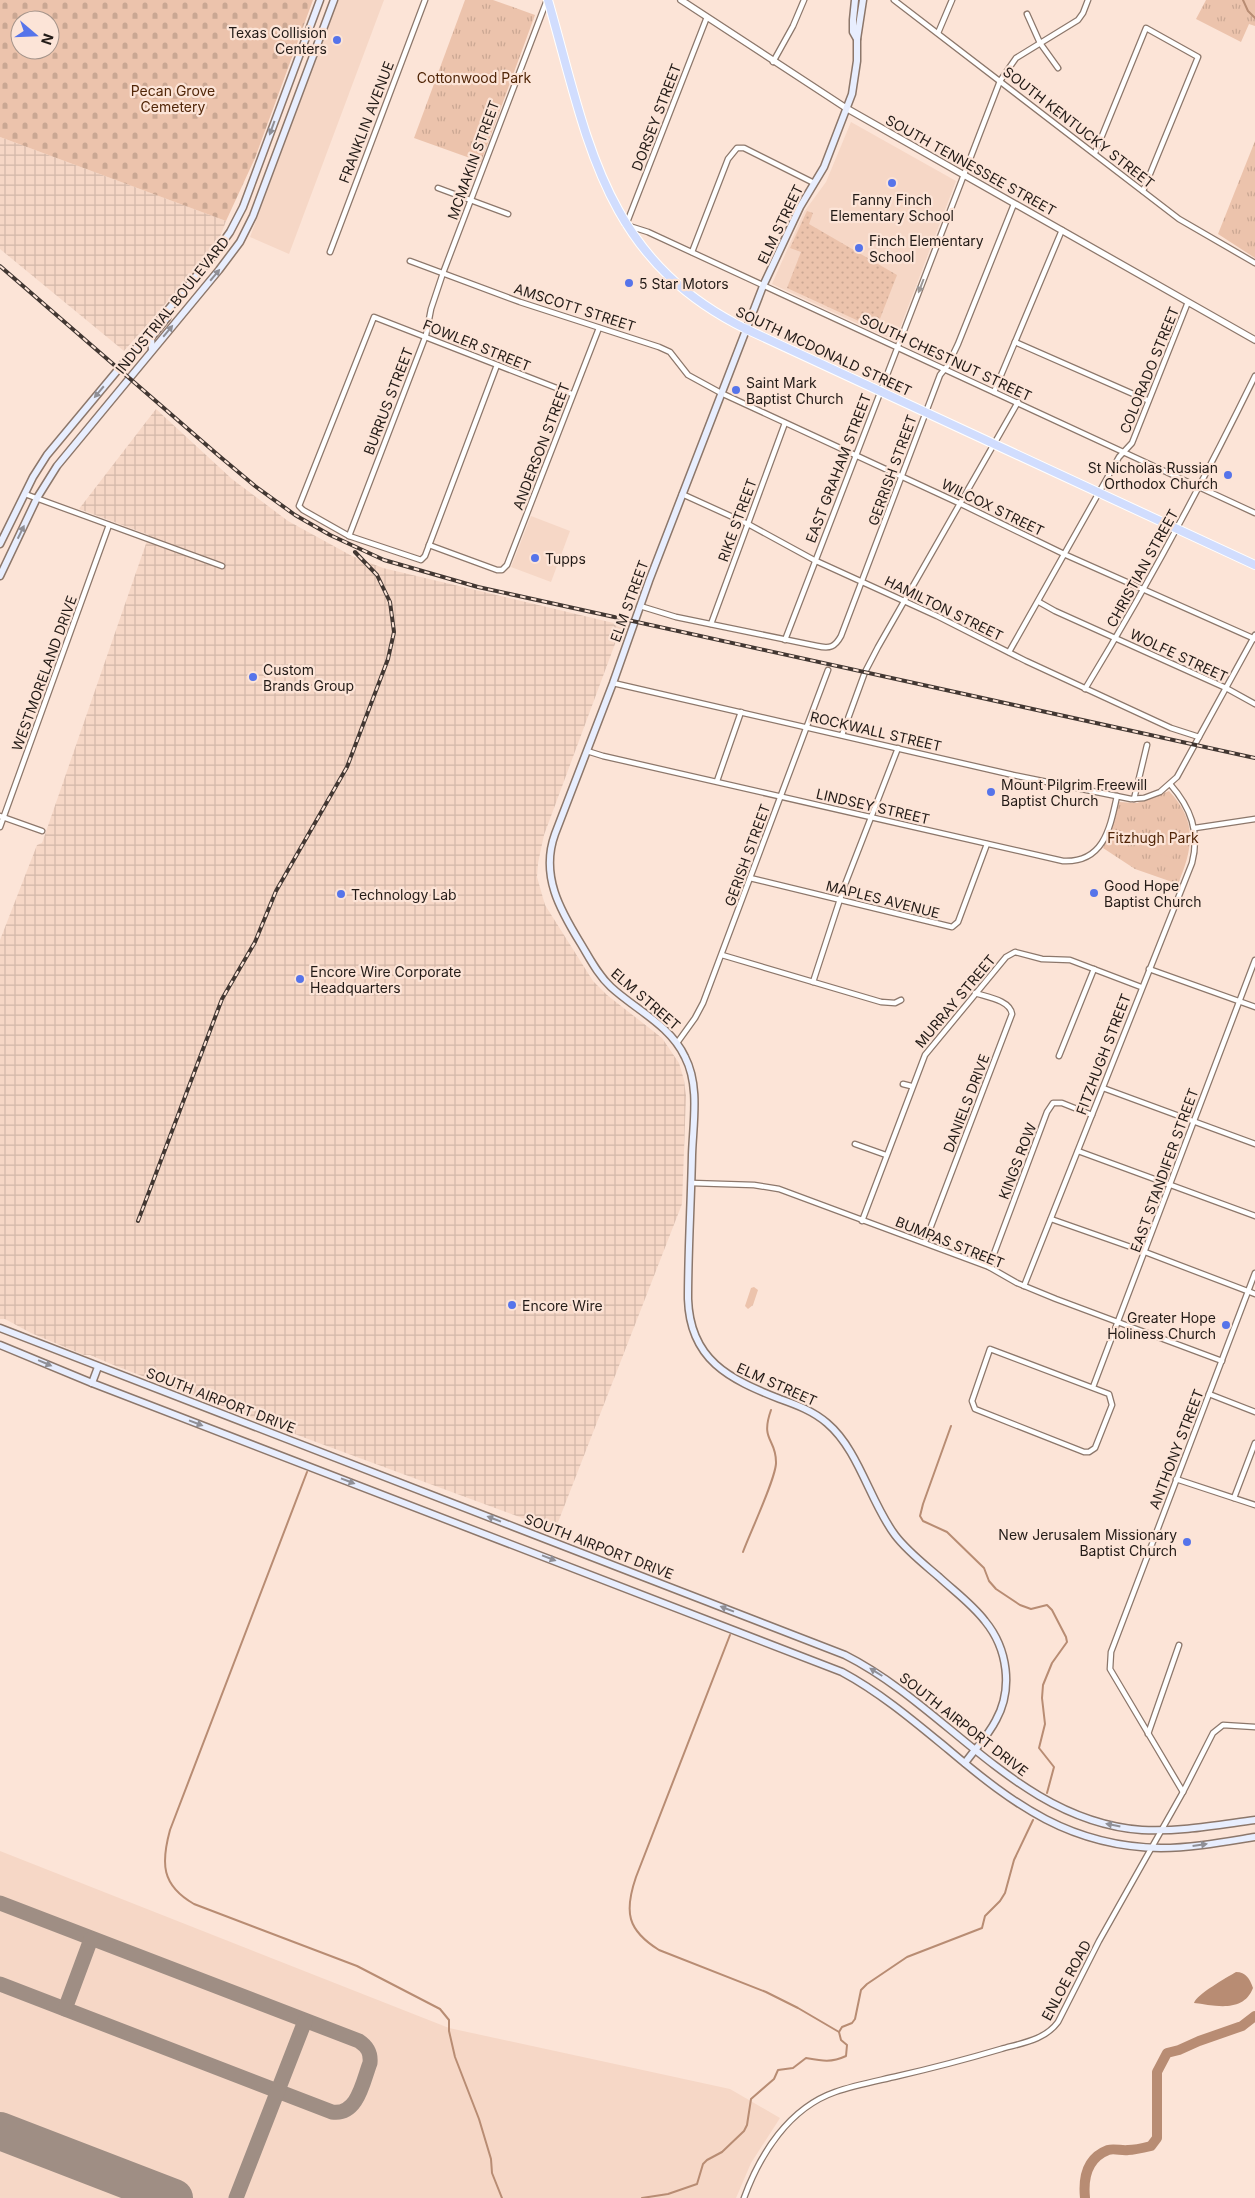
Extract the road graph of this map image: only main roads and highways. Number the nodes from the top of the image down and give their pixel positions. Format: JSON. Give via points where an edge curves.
{"nodes":[{"id":1,"x":320,"y":0,"type":"edge"},
{"id":2,"x":334,"y":0,"type":"edge"},
{"id":3,"x":547,"y":0,"type":"edge"},
{"id":4,"x":855,"y":0,"type":"edge"},
{"id":5,"x":863,"y":0,"type":"edge"},
{"id":6,"x":312,"y":22,"type":"junction"},
{"id":7,"x":324,"y":26,"type":"junction"},
{"id":8,"x":857,"y":39,"type":"junction"},
{"id":9,"x":288,"y":86,"type":"junction"},
{"id":10,"x":300,"y":90,"type":"junction"},
{"id":11,"x":282,"y":102,"type":"junction"},
{"id":12,"x":294,"y":106,"type":"junction"},
{"id":13,"x":171,"y":306,"type":"junction"},
{"id":14,"x":183,"y":312,"type":"junction"},
{"id":15,"x":746,"y":329,"type":"junction"},
{"id":16,"x":152,"y":350,"type":"junction"},
{"id":17,"x":0,"y":544,"type":"edge"},
{"id":18,"x":1255,"y":565,"type":"edge"},
{"id":19,"x":0,"y":576,"type":"edge"},
{"id":20,"x":0,"y":1328,"type":"edge"},
{"id":21,"x":0,"y":1344,"type":"edge"},
{"id":22,"x":98,"y":1367,"type":"junction"},
{"id":23,"x":92,"y":1383,"type":"junction"},
{"id":24,"x":975,"y":1749,"type":"junction"},
{"id":25,"x":965,"y":1763,"type":"junction"},
{"id":26,"x":1255,"y":1820,"type":"edge"},
{"id":27,"x":1255,"y":1837,"type":"edge"}],
"edges":[{"from":1,"to":6,"type":"main road","name":"INDUSTRIAL BOULEVARD"},
{"from":2,"to":7,"type":"main road","name":"INDUSTRIAL BOULEVARD"},
{"from":3,"to":15,"type":"main road","name":"SOUTH MCDONALD STREET","via":[[596,165],[626,225],[647,254],[679,286],[709,309]]},
{"from":4,"to":8,"type":"main road","via":[[854,32]]},
{"from":5,"to":8,"type":"main road"},
{"from":6,"to":7,"type":"main road"},
{"from":6,"to":9,"type":"main road","name":"INDUSTRIAL BOULEVARD"},
{"from":7,"to":10,"type":"main road","name":"INDUSTRIAL BOULEVARD"},
{"from":8,"to":15,"type":"main road","name":"ELM STREET","via":[[856,72],[824,166],[800,207]]},
{"from":9,"to":10,"type":"main road"},
{"from":9,"to":11,"type":"main road","name":"INDUSTRIAL BOULEVARD"},
{"from":10,"to":12,"type":"main road","name":"INDUSTRIAL BOULEVARD"},
{"from":11,"to":12,"type":"main road"},
{"from":11,"to":13,"type":"main road","name":"INDUSTRIAL BOULEVARD","one_way":true,"via":[[232,228]]},
{"from":14,"to":12,"type":"main road","name":"INDUSTRIAL BOULEVARD","one_way":true,"via":[[243,236]]},
{"from":13,"to":14,"type":"main road"},
{"from":13,"to":16,"type":"main road","via":[[167,318],[151,338]]},
{"from":13,"to":17,"type":"main road","name":"INDUSTRIAL BOULEVARD","one_way":true,"via":[[47,454]]},
{"from":16,"to":14,"type":"main road","name":"INDUSTRIAL BOULEVARD","one_way":true},
{"from":15,"to":18,"type":"main road","name":"SOUTH MCDONALD STREET"},
{"from":15,"to":24,"type":"main road","name":"ELM STREET","via":[[551,847],[550,872],[556,899],[592,963],[605,981],[667,1032],[688,1064],[693,1086],[688,1307],[692,1329],[717,1368],[734,1379],[807,1410],[832,1427],[845,1444],[895,1536],[984,1619],[997,1639],[1005,1668],[1005,1695],[995,1722]]},
{"from":19,"to":16,"type":"main road","name":"INDUSTRIAL BOULEVARD","one_way":true,"via":[[37,498],[61,459]]},
{"from":20,"to":22,"type":"main road","name":"SOUTH AIRPORT DRIVE"},
{"from":21,"to":23,"type":"main road","name":"SOUTH AIRPORT DRIVE","one_way":true},
{"from":22,"to":23,"type":"main road"},
{"from":24,"to":22,"type":"main road","name":"SOUTH AIRPORT DRIVE","one_way":true,"via":[[882,1676],[845,1655]]},
{"from":23,"to":25,"type":"main road","name":"SOUTH AIRPORT DRIVE","one_way":true,"via":[[842,1672],[883,1697]]},
{"from":24,"to":25,"type":"main road","name":"ELM STREET"},
{"from":26,"to":24,"type":"main road","name":"SOUTH AIRPORT DRIVE","one_way":true,"via":[[1161,1831],[1106,1824],[1065,1810],[1032,1793]]},
{"from":25,"to":27,"type":"main road","name":"SOUTH AIRPORT DRIVE","one_way":true,"via":[[1042,1819],[1092,1838],[1152,1848]]}]}
